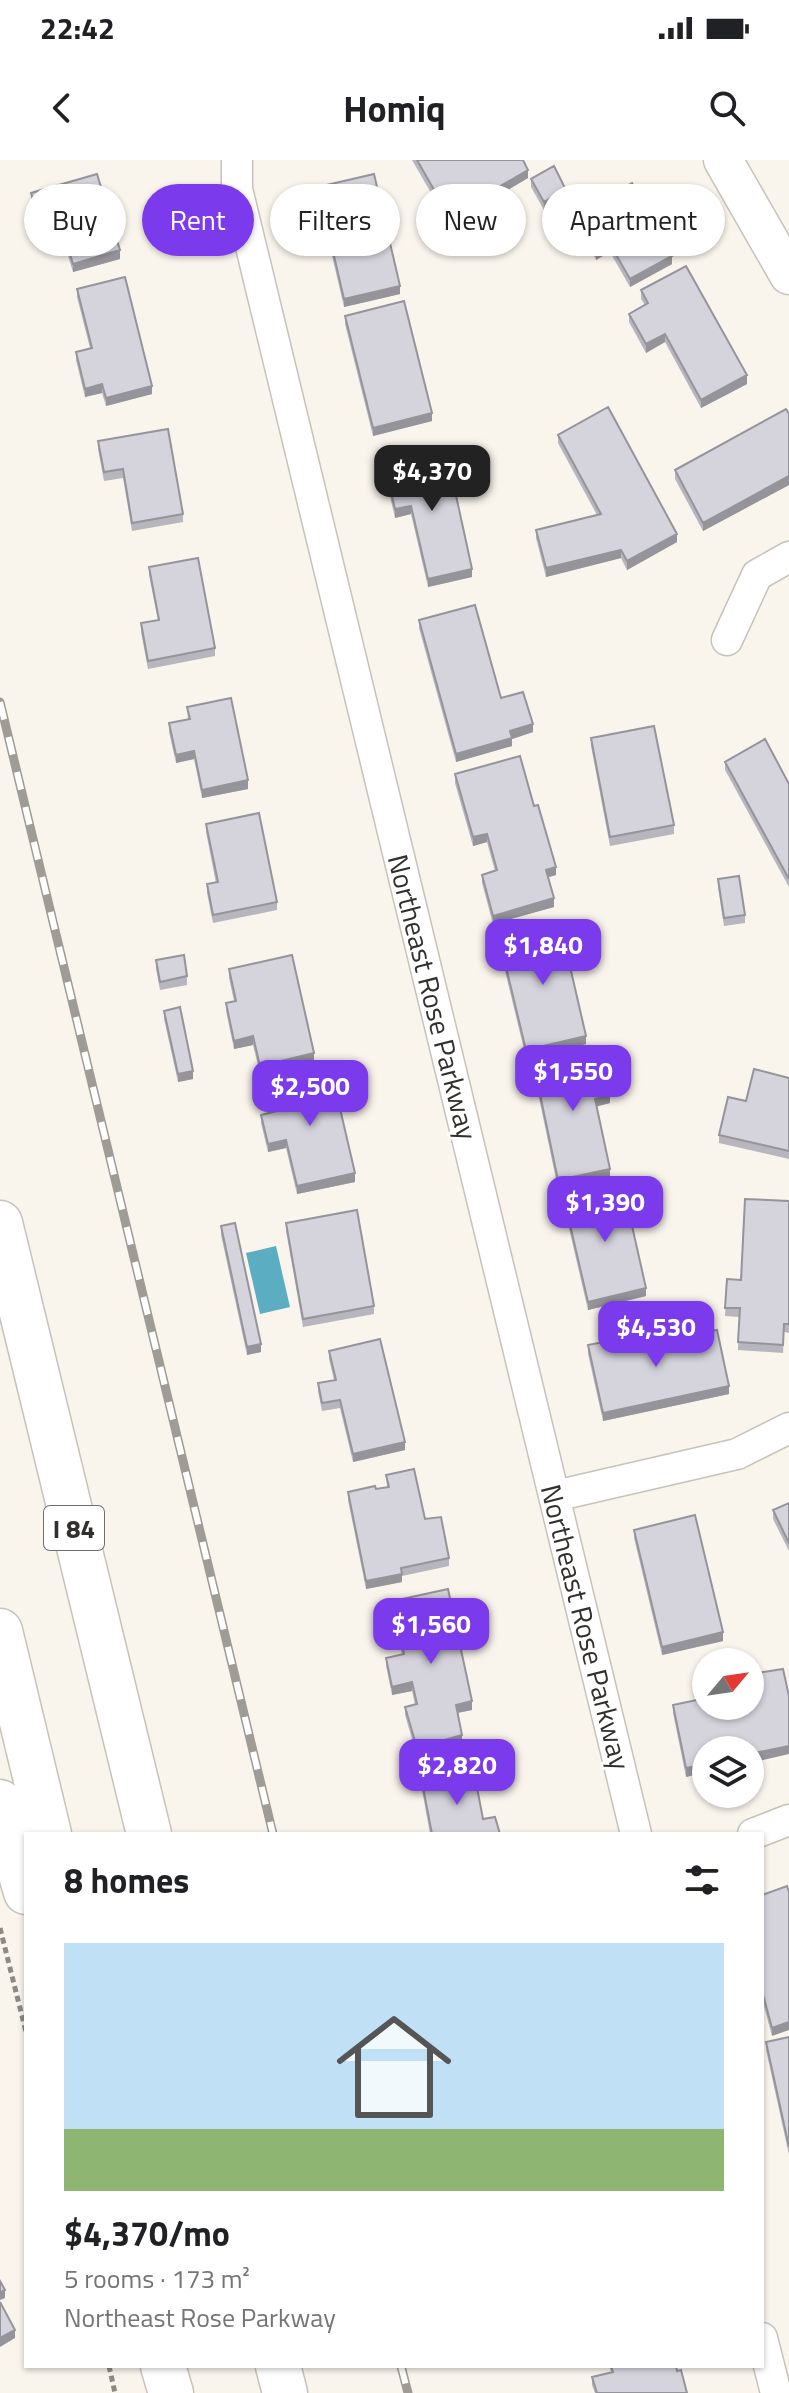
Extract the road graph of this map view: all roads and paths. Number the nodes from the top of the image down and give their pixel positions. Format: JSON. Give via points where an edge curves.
{"nodes":[{"id":1,"x":237,"y":160,"type":"edge"},
{"id":2,"x":723,"y":160,"type":"edge"},
{"id":3,"x":779,"y":235,"type":"edge"},
{"id":4,"x":789,"y":275,"type":"edge"},
{"id":5,"x":789,"y":557,"type":"edge"},
{"id":6,"x":727,"y":640,"type":"dead end"},
{"id":7,"x":0,"y":1223,"type":"edge"},
{"id":8,"x":789,"y":1428,"type":"edge"},
{"id":9,"x":555,"y":1496,"type":"junction"},
{"id":10,"x":0,"y":1631,"type":"edge"},
{"id":11,"x":0,"y":1802,"type":"edge"},
{"id":12,"x":789,"y":1820,"type":"edge"},
{"id":13,"x":49,"y":1832,"type":"edge"},
{"id":14,"x":149,"y":1832,"type":"edge"},
{"id":15,"x":636,"y":1832,"type":"edge"},
{"id":16,"x":758,"y":1832,"type":"edge"},
{"id":17,"x":24,"y":1885,"type":"edge"},
{"id":18,"x":0,"y":1928,"type":"edge"},
{"id":19,"x":24,"y":2024,"type":"edge"},
{"id":20,"x":764,"y":2346,"type":"edge"},
{"id":21,"x":109,"y":2368,"type":"edge"},
{"id":22,"x":164,"y":2368,"type":"edge"},
{"id":23,"x":179,"y":2368,"type":"edge"},
{"id":24,"x":279,"y":2368,"type":"edge"},
{"id":25,"x":115,"y":2393,"type":"edge"},
{"id":26,"x":171,"y":2393,"type":"edge"},
{"id":27,"x":185,"y":2393,"type":"edge"},
{"id":28,"x":285,"y":2393,"type":"edge"},
{"id":29,"x":776,"y":2393,"type":"edge"}],
"edges":[{"from":1,"to":9,"type":"street","name":"Northeast Rose Parkway","via":[[240,204]]},
{"from":2,"to":3,"type":"street"},
{"from":3,"to":4,"type":"street"},
{"from":5,"to":6,"type":"street","via":[[757,575]]},
{"from":7,"to":14,"type":"highway","number":"I 84"},
{"from":8,"to":9,"type":"street","via":[[737,1454]]},
{"from":9,"to":15,"type":"street","name":"Northeast Rose Parkway"},
{"from":10,"to":13,"type":"highway"},
{"from":11,"to":17,"type":"highway"},
{"from":12,"to":16,"type":"street"},
{"from":18,"to":19,"type":"path"},
{"from":20,"to":29,"type":"street"},
{"from":21,"to":25,"type":"path"},
{"from":22,"to":26,"type":"highway"},
{"from":23,"to":27,"type":"highway"},
{"from":24,"to":28,"type":"highway"}]}
